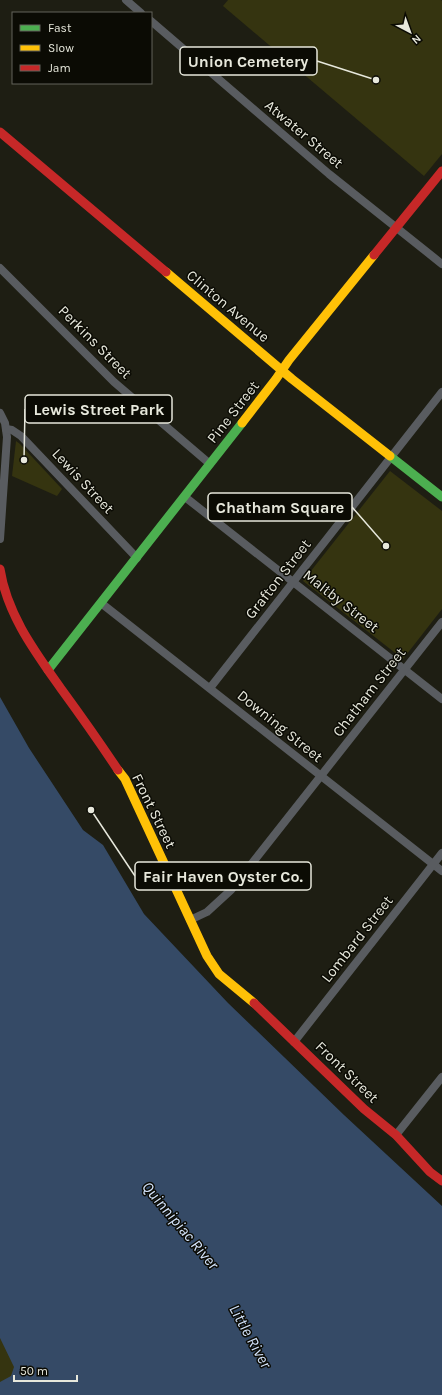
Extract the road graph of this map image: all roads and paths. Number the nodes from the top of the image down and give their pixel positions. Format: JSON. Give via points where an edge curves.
{"nodes":[{"id":1,"x":126,"y":0,"type":"edge"},
{"id":2,"x":141,"y":12,"type":"edge"},
{"id":3,"x":152,"y":22,"type":"edge"},
{"id":4,"x":0,"y":132,"type":"edge"},
{"id":5,"x":442,"y":171,"type":"edge"},
{"id":6,"x":396,"y":228,"type":"junction"},
{"id":7,"x":442,"y":264,"type":"edge"},
{"id":8,"x":0,"y":268,"type":"edge"},
{"id":9,"x":282,"y":370,"type":"junction"},
{"id":10,"x":442,"y":392,"type":"edge"},
{"id":11,"x":0,"y":413,"type":"edge"},
{"id":12,"x":6,"y":429,"type":"junction"},
{"id":13,"x":391,"y":457,"type":"junction"},
{"id":14,"x":210,"y":464,"type":"junction"},
{"id":15,"x":185,"y":497,"type":"junction"},
{"id":16,"x":442,"y":497,"type":"edge"},
{"id":17,"x":0,"y":539,"type":"edge"},
{"id":18,"x":137,"y":558,"type":"junction"},
{"id":19,"x":0,"y":569,"type":"edge"},
{"id":20,"x":293,"y":582,"type":"junction"},
{"id":21,"x":101,"y":604,"type":"junction"},
{"id":22,"x":442,"y":622,"type":"edge"},
{"id":23,"x":405,"y":669,"type":"junction"},
{"id":24,"x":48,"y":670,"type":"junction"},
{"id":25,"x":210,"y":688,"type":"junction"},
{"id":26,"x":442,"y":699,"type":"edge"},
{"id":27,"x":321,"y":776,"type":"junction"},
{"id":28,"x":442,"y":853,"type":"edge"},
{"id":29,"x":433,"y":864,"type":"junction"},
{"id":30,"x":442,"y":871,"type":"edge"},
{"id":31,"x":190,"y":920,"type":"junction"},
{"id":32,"x":294,"y":1042,"type":"junction"},
{"id":33,"x":442,"y":1077,"type":"edge"},
{"id":34,"x":396,"y":1134,"type":"junction"},
{"id":35,"x":442,"y":1181,"type":"edge"}],
"edges":[{"from":1,"to":2,"type":"street"},
{"from":3,"to":6,"type":"street","name":"Atwater Street"},
{"from":4,"to":9,"type":"street","name":"Clinton Avenue"},
{"from":5,"to":6,"type":"street","name":"Pine Street"},
{"from":6,"to":7,"type":"street","name":"Atwater Street"},
{"from":6,"to":9,"type":"street","name":"Pine Street"},
{"from":8,"to":14,"type":"street","name":"Perkins Street","via":[[114,382]]},
{"from":9,"to":13,"type":"street","name":"Clinton Avenue"},
{"from":9,"to":14,"type":"street","name":"Pine Street"},
{"from":10,"to":13,"type":"street","name":"Grafton Street"},
{"from":11,"to":12,"type":"street"},
{"from":12,"to":17,"type":"street"},
{"from":12,"to":18,"type":"street","name":"Lewis Street","via":[[21,436]]},
{"from":13,"to":16,"type":"street","name":"Clinton Avenue"},
{"from":13,"to":20,"type":"street","name":"Grafton Street"},
{"from":14,"to":15,"type":"street","name":"Pine Street"},
{"from":15,"to":18,"type":"street","name":"Pine Street"},
{"from":15,"to":20,"type":"street","name":"Maltby Street"},
{"from":18,"to":21,"type":"street","name":"Pine Street"},
{"from":19,"to":24,"type":"street","name":"Front Street","via":[[10,606]]},
{"from":20,"to":23,"type":"street","name":"Maltby Street"},
{"from":20,"to":25,"type":"street","name":"Grafton Street"},
{"from":21,"to":24,"type":"street","name":"Pine Street"},
{"from":21,"to":25,"type":"street","name":"Downing Street"},
{"from":22,"to":23,"type":"street","name":"Chatham Street"},
{"from":23,"to":26,"type":"street","name":"Maltby Street"},
{"from":23,"to":27,"type":"street","name":"Chatham Street"},
{"from":24,"to":31,"type":"street","name":"Front Street","via":[[125,779]]},
{"from":25,"to":27,"type":"street","name":"Downing Street"},
{"from":27,"to":29,"type":"street","name":"Downing Street"},
{"from":27,"to":31,"type":"street","name":"Chatham Street","via":[[231,890],[207,912]]},
{"from":28,"to":29,"type":"street","name":"Lombard Street"},
{"from":29,"to":30,"type":"street","name":"Downing Street"},
{"from":29,"to":32,"type":"street","name":"Lombard Street"},
{"from":31,"to":32,"type":"street","name":"Front Street","via":[[207,956],[219,974],[258,1006]]},
{"from":32,"to":34,"type":"street","name":"Front Street","via":[[364,1109]]},
{"from":33,"to":34,"type":"street"},
{"from":34,"to":35,"type":"street","name":"Front Street","via":[[430,1172]]}]}
